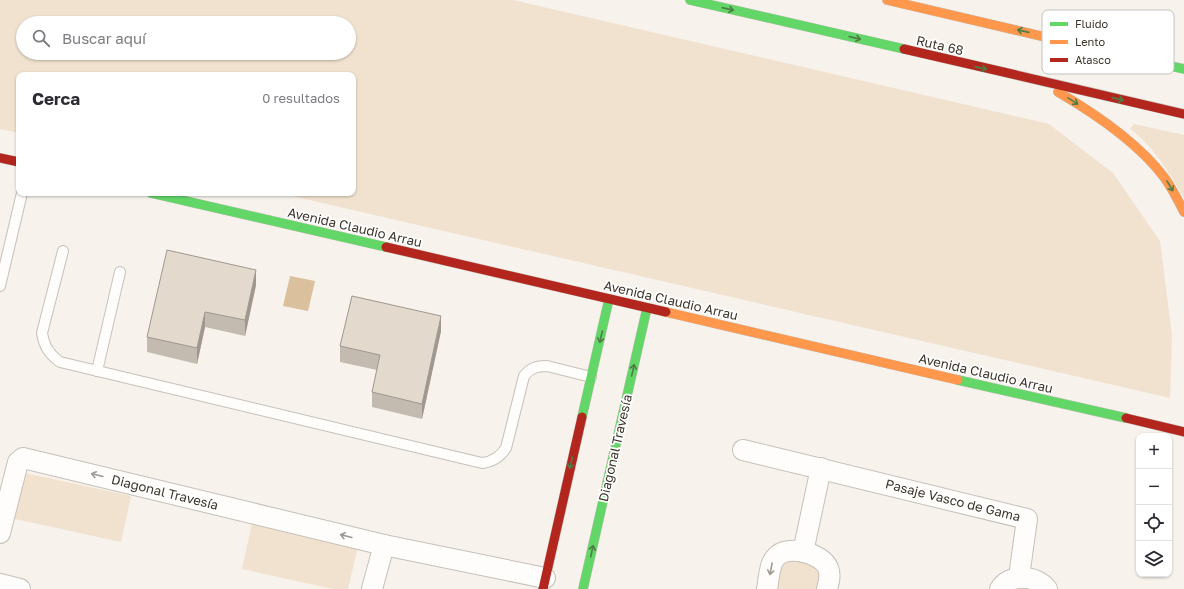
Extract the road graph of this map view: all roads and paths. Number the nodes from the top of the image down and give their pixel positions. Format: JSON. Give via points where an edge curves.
{"nodes":[{"id":1,"x":690,"y":0,"type":"edge"},
{"id":2,"x":887,"y":0,"type":"edge"},
{"id":3,"x":1042,"y":35,"type":"edge"},
{"id":4,"x":1174,"y":66,"type":"edge"},
{"id":5,"x":1184,"y":68,"type":"edge"},
{"id":6,"x":1039,"y":81,"type":"junction"},
{"id":7,"x":1184,"y":114,"type":"edge"},
{"id":8,"x":0,"y":158,"type":"edge"},
{"id":9,"x":16,"y":161,"type":"edge"},
{"id":10,"x":21,"y":196,"type":"edge"},
{"id":11,"x":164,"y":196,"type":"edge"},
{"id":12,"x":1184,"y":212,"type":"edge"},
{"id":13,"x":62,"y":251,"type":"dead end"},
{"id":14,"x":120,"y":272,"type":"dead end"},
{"id":15,"x":0,"y":286,"type":"edge"},
{"id":16,"x":609,"y":299,"type":"junction"},
{"id":17,"x":647,"y":308,"type":"junction"},
{"id":18,"x":97,"y":371,"type":"junction"},
{"id":19,"x":591,"y":377,"type":"junction"},
{"id":20,"x":1184,"y":432,"type":"edge"},
{"id":21,"x":743,"y":450,"type":"dead end"},
{"id":22,"x":821,"y":468,"type":"junction"},
{"id":23,"x":0,"y":533,"type":"edge"},
{"id":24,"x":384,"y":545,"type":"junction"},
{"id":25,"x":803,"y":552,"type":"junction"},
{"id":26,"x":1019,"y":577,"type":"junction"},
{"id":27,"x":0,"y":584,"type":"edge"},
{"id":28,"x":544,"y":584,"type":"edge"},
{"id":29,"x":20,"y":589,"type":"edge"},
{"id":30,"x":372,"y":589,"type":"edge"},
{"id":31,"x":583,"y":589,"type":"edge"},
{"id":32,"x":767,"y":589,"type":"edge"},
{"id":33,"x":827,"y":589,"type":"edge"},
{"id":34,"x":1000,"y":589,"type":"edge"},
{"id":35,"x":1047,"y":589,"type":"edge"}],
"edges":[{"from":1,"to":6,"type":"main road","name":"Ruta 68","one_way":true},
{"from":3,"to":2,"type":"main road","one_way":true},
{"from":5,"to":4,"type":"main road","one_way":true},
{"from":6,"to":7,"type":"main road","name":"Ruta 68","one_way":true},
{"from":6,"to":12,"type":"main road","one_way":true,"via":[[1103,121],[1149,160],[1166,180]]},
{"from":8,"to":9,"type":"main road"},
{"from":10,"to":15,"type":"lane"},
{"from":11,"to":16,"type":"main road","name":"Avenida Claudio Arrau"},
{"from":13,"to":18,"type":"lane","via":[[42,333],[44,342],[47,350],[60,362]]},
{"from":14,"to":18,"type":"lane"},
{"from":16,"to":17,"type":"main road","name":"Avenida Claudio Arrau"},
{"from":16,"to":19,"type":"main road","name":"Diagonal Travesía","one_way":true},
{"from":17,"to":20,"type":"main road","name":"Avenida Claudio Arrau"},
{"from":31,"to":17,"type":"main road","name":"Diagonal Travesía","one_way":true},
{"from":18,"to":19,"type":"lane","via":[[482,463],[495,460],[506,448],[524,376],[528,371],[547,366]]},
{"from":19,"to":28,"type":"main road","name":"Diagonal Travesía","one_way":true},
{"from":21,"to":22,"type":"street","name":"Pasaje Vasco de Gama"},
{"from":22,"to":25,"type":"street"},
{"from":22,"to":26,"type":"street","name":"Pasaje Vasco de Gama","via":[[1027,518]]},
{"from":24,"to":23,"type":"street","name":"Diagonal Travesía","one_way":true,"via":[[23,458],[18,462]]},
{"from":24,"to":28,"type":"street","name":"Diagonal Travesía"},
{"from":24,"to":30,"type":"street"},
{"from":25,"to":32,"type":"street","one_way":true,"via":[[785,551],[778,555],[773,561]]},
{"from":25,"to":33,"type":"street","via":[[823,560],[828,567],[830,575]]},
{"from":26,"to":34,"type":"street","via":[[1007,581]]},
{"from":26,"to":35,"type":"street","via":[[1034,580]]},
{"from":27,"to":29,"type":"street"}]}
